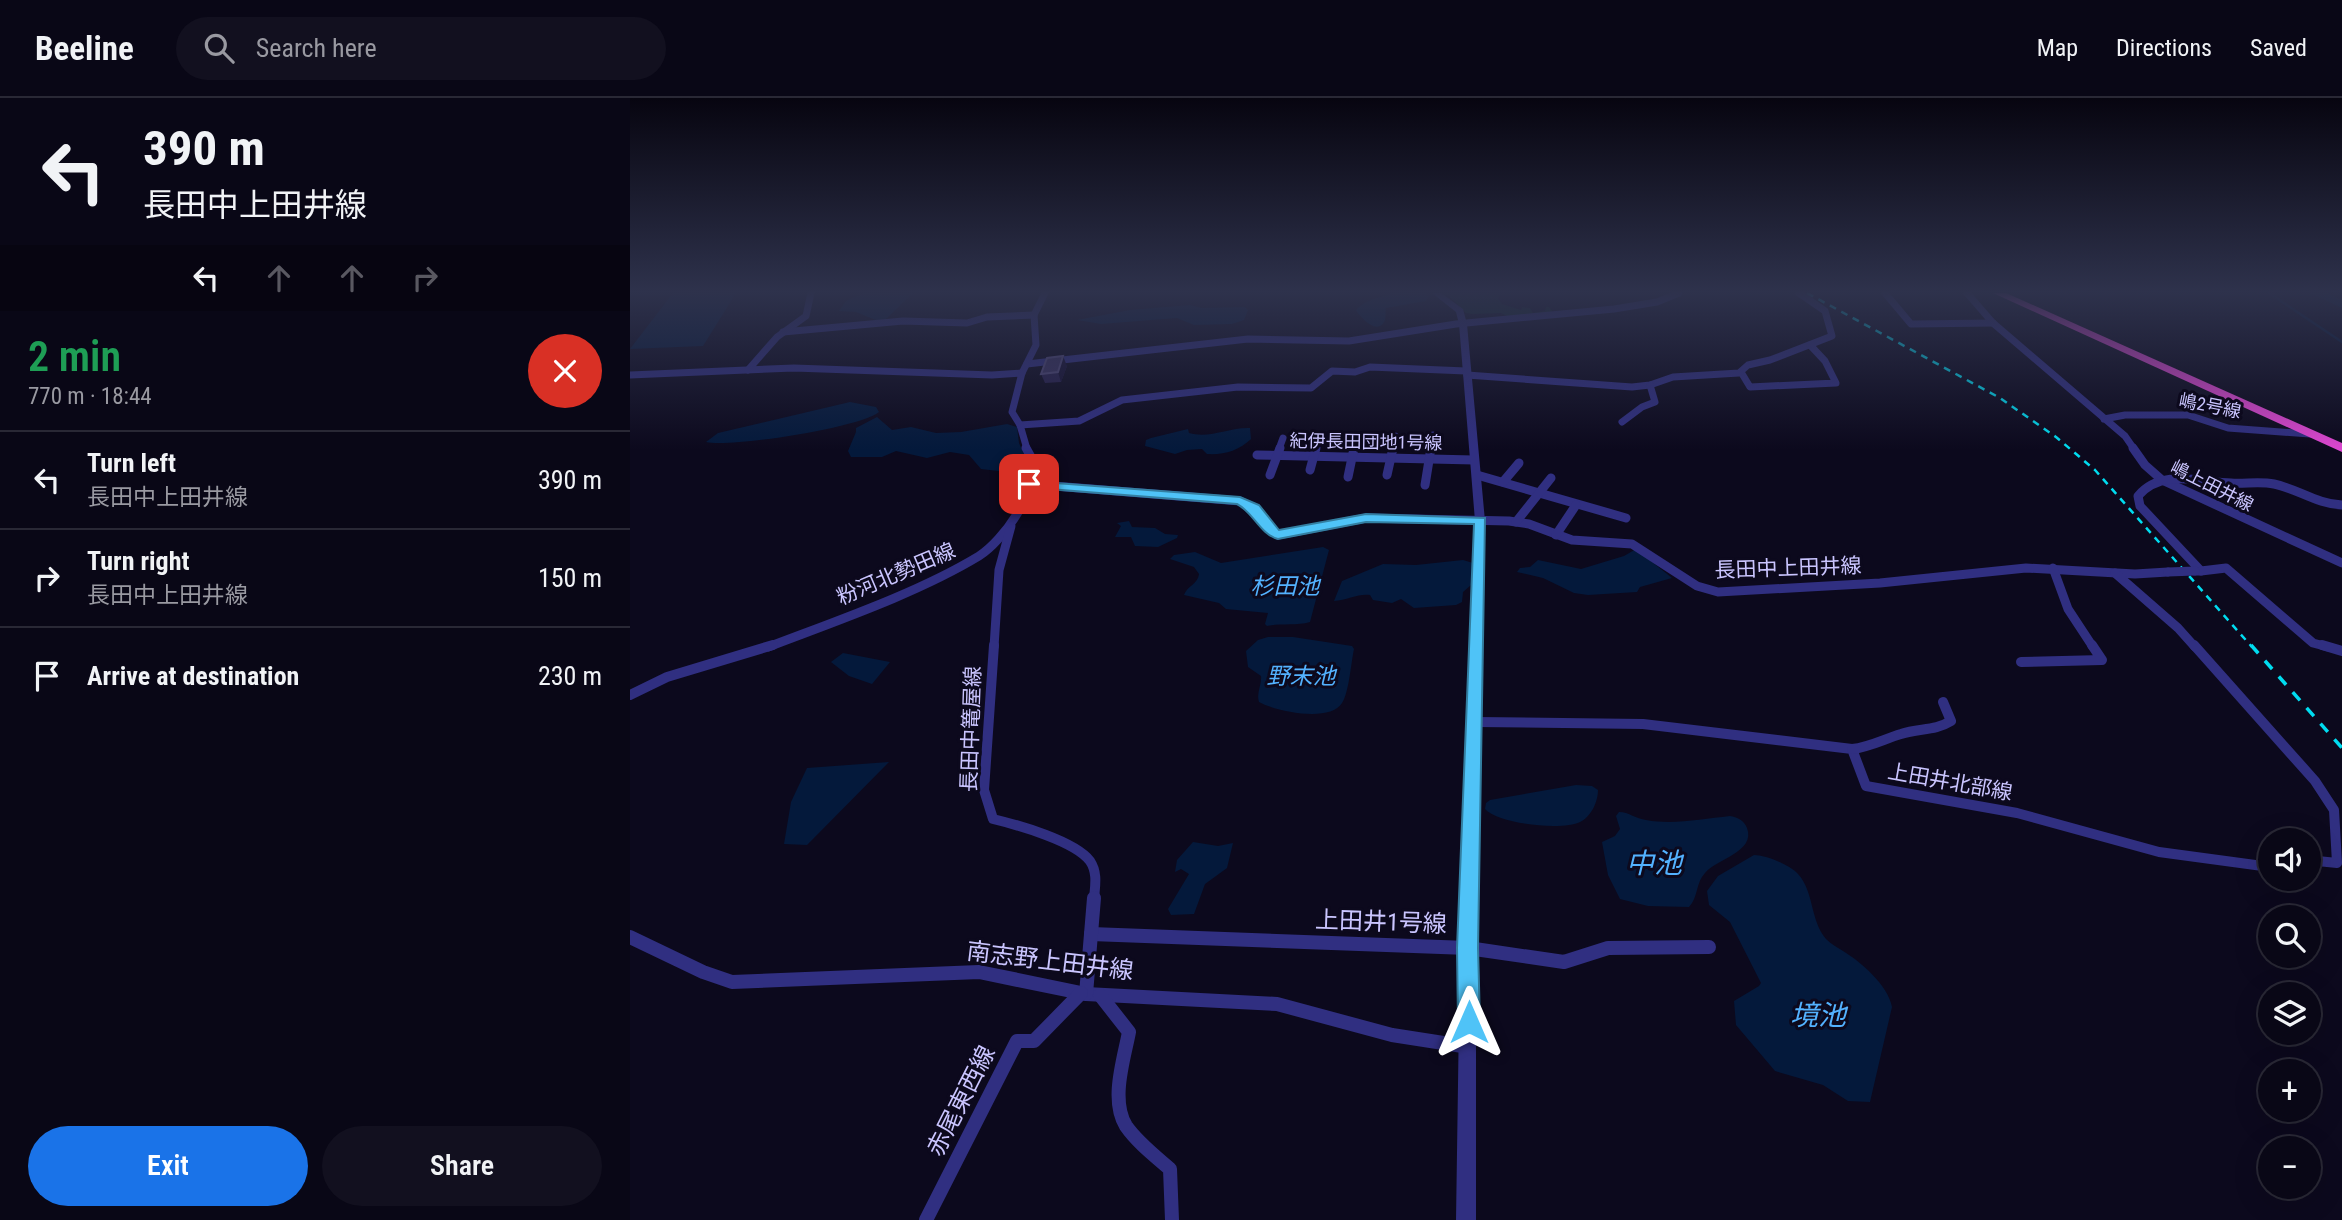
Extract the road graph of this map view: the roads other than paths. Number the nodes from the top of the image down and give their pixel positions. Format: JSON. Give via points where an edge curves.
{"nodes":[{"id":1,"x":771,"y":345,"type":"edge"},
{"id":2,"x":1036,"y":345,"type":"edge"},
{"id":3,"x":1195,"y":345,"type":"edge"},
{"id":4,"x":1464,"y":345,"type":"edge"},
{"id":5,"x":1809,"y":345,"type":"edge"},
{"id":6,"x":1810,"y":345,"type":"edge"},
{"id":7,"x":2019,"y":345,"type":"edge"},
{"id":8,"x":2114,"y":345,"type":"edge"},
{"id":9,"x":1024,"y":369,"type":"junction"},
{"id":10,"x":748,"y":370,"type":"junction"},
{"id":11,"x":1741,"y":372,"type":"junction"},
{"id":12,"x":1466,"y":373,"type":"junction"},
{"id":13,"x":630,"y":375,"type":"edge"},
{"id":14,"x":1650,"y":386,"type":"junction"},
{"id":15,"x":2104,"y":419,"type":"junction"},
{"id":16,"x":1622,"y":422,"type":"dead end"},
{"id":17,"x":1020,"y":425,"type":"junction"},
{"id":18,"x":2310,"y":434,"type":"junction"},
{"id":19,"x":1433,"y":435,"type":"dead end"},
{"id":20,"x":1395,"y":436,"type":"dead end"},
{"id":21,"x":1283,"y":438,"type":"dead end"},
{"id":22,"x":1356,"y":439,"type":"dead end"},
{"id":23,"x":1317,"y":444,"type":"dead end"},
{"id":24,"x":2342,"y":448,"type":"edge"},
{"id":25,"x":1257,"y":456,"type":"dead end"},
{"id":26,"x":1276,"y":456,"type":"junction"},
{"id":27,"x":1314,"y":457,"type":"junction"},
{"id":28,"x":1352,"y":458,"type":"junction"},
{"id":29,"x":1390,"y":458,"type":"junction"},
{"id":30,"x":1429,"y":459,"type":"junction"},
{"id":31,"x":1474,"y":460,"type":"junction"},
{"id":32,"x":1519,"y":463,"type":"dead end"},
{"id":33,"x":1310,"y":470,"type":"dead end"},
{"id":34,"x":1269,"y":475,"type":"dead end"},
{"id":35,"x":1387,"y":475,"type":"dead end"},
{"id":36,"x":1477,"y":475,"type":"junction"},
{"id":37,"x":1348,"y":477,"type":"dead end"},
{"id":38,"x":1551,"y":478,"type":"dead end"},
{"id":39,"x":2162,"y":480,"type":"junction"},
{"id":40,"x":1503,"y":482,"type":"junction"},
{"id":41,"x":1029,"y":484,"type":"junction"},
{"id":42,"x":1425,"y":485,"type":"dead end"},
{"id":43,"x":1587,"y":493,"type":"dead end"},
{"id":44,"x":1539,"y":494,"type":"junction"},
{"id":45,"x":1577,"y":504,"type":"junction"},
{"id":46,"x":1619,"y":505,"type":"dead end"},
{"id":47,"x":2342,"y":505,"type":"edge"},
{"id":48,"x":1613,"y":514,"type":"junction"},
{"id":49,"x":1626,"y":518,"type":"dead end"},
{"id":50,"x":1480,"y":520,"type":"junction"},
{"id":51,"x":1516,"y":522,"type":"junction"},
{"id":52,"x":1011,"y":526,"type":"junction"},
{"id":53,"x":1556,"y":535,"type":"junction"},
{"id":54,"x":2342,"y":563,"type":"edge"},
{"id":55,"x":2053,"y":568,"type":"junction"},
{"id":56,"x":2198,"y":571,"type":"junction"},
{"id":57,"x":2115,"y":573,"type":"junction"},
{"id":58,"x":2342,"y":650,"type":"edge"},
{"id":59,"x":2021,"y":662,"type":"dead end"},
{"id":60,"x":630,"y":695,"type":"edge"},
{"id":61,"x":1943,"y":702,"type":"dead end"},
{"id":62,"x":1476,"y":722,"type":"junction"},
{"id":63,"x":1852,"y":749,"type":"junction"},
{"id":64,"x":2321,"y":861,"type":"edge"},
{"id":65,"x":2258,"y":865,"type":"edge"},
{"id":66,"x":1091,"y":934,"type":"junction"},
{"id":67,"x":630,"y":937,"type":"edge"},
{"id":68,"x":1709,"y":947,"type":"dead end"},
{"id":69,"x":1468,"y":948,"type":"junction"},
{"id":70,"x":1089,"y":994,"type":"junction"},
{"id":71,"x":1469,"y":1047,"type":"junction"},
{"id":72,"x":926,"y":1220,"type":"edge"},
{"id":73,"x":1172,"y":1220,"type":"edge"},
{"id":74,"x":1466,"y":1220,"type":"edge"}],
"edges":[{"from":1,"to":10,"type":"street"},
{"from":2,"to":9,"type":"street","name":"粉河北勢田線"},
{"from":3,"to":9,"type":"street"},
{"from":4,"to":12,"type":"street"},
{"from":5,"to":11,"type":"street","via":[[1748,365]]},
{"from":6,"to":11,"type":"street","via":[[1836,383],[1748,386]]},
{"from":7,"to":15,"type":"street","name":"嶋上田井線"},
{"from":8,"to":18,"type":"highway"},
{"from":9,"to":10,"type":"street","via":[[992,375]]},
{"from":9,"to":17,"type":"street","name":"粉河北勢田線","via":[[1012,412]]},
{"from":10,"to":13,"type":"street"},
{"from":11,"to":14,"type":"street","via":[[1673,377]]},
{"from":12,"to":14,"type":"street"},
{"from":12,"to":17,"type":"street","via":[[1370,368],[1332,371],[1311,388],[1238,387],[1122,400],[1079,421]]},
{"from":12,"to":31,"type":"street"},
{"from":14,"to":16,"type":"street","via":[[1655,402]]},
{"from":15,"to":18,"type":"street","name":"嶋2号線","via":[[2196,415],[2228,428]]},
{"from":15,"to":39,"type":"street","name":"嶋上田井線","via":[[2125,436]]},
{"from":17,"to":41,"type":"street","name":"粉河北勢田線","via":[[1033,463]]},
{"from":18,"to":24,"type":"highway"},
{"from":19,"to":30,"type":"street"},
{"from":20,"to":29,"type":"street"},
{"from":21,"to":26,"type":"street"},
{"from":22,"to":28,"type":"street"},
{"from":23,"to":27,"type":"street"},
{"from":25,"to":26,"type":"street","name":"紀伊長田団地1号線"},
{"from":26,"to":27,"type":"street","name":"紀伊長田団地1号線"},
{"from":26,"to":34,"type":"street"},
{"from":27,"to":28,"type":"street","name":"紀伊長田団地1号線"},
{"from":27,"to":33,"type":"street"},
{"from":28,"to":29,"type":"street","name":"紀伊長田団地1号線"},
{"from":28,"to":37,"type":"street"},
{"from":29,"to":30,"type":"street","name":"紀伊長田団地1号線"},
{"from":29,"to":35,"type":"street"},
{"from":30,"to":31,"type":"street","name":"紀伊長田団地1号線"},
{"from":30,"to":42,"type":"street"},
{"from":31,"to":36,"type":"street"},
{"from":32,"to":40,"type":"street"},
{"from":36,"to":40,"type":"street"},
{"from":36,"to":50,"type":"street"},
{"from":38,"to":44,"type":"street"},
{"from":39,"to":47,"type":"street","via":[[2274,484],[2325,504]]},
{"from":39,"to":54,"type":"street","name":"嶋上田井線"},
{"from":39,"to":56,"type":"street","via":[[2140,491],[2140,506]]},
{"from":40,"to":44,"type":"street"},
{"from":41,"to":50,"type":"street","name":"長田中上田井線","via":[[1240,500],[1254,508],[1278,535],[1366,518]]},
{"from":41,"to":52,"type":"street","name":"粉河北勢田線"},
{"from":43,"to":45,"type":"street"},
{"from":44,"to":45,"type":"street"},
{"from":44,"to":51,"type":"street"},
{"from":45,"to":48,"type":"street"},
{"from":45,"to":53,"type":"street"},
{"from":46,"to":48,"type":"street"},
{"from":48,"to":49,"type":"street"},
{"from":50,"to":51,"type":"street","name":"長田中上田井線"},
{"from":50,"to":62,"type":"street"},
{"from":51,"to":53,"type":"street","name":"長田中上田井線"},
{"from":52,"to":60,"type":"street","name":"粉河北勢田線","via":[[981,555],[946,574],[769,647],[667,677]]},
{"from":52,"to":66,"type":"street","name":"長田中篭屋線","via":[[999,570],[984,790],[993,819],[1088,858],[1096,875]]},
{"from":53,"to":55,"type":"street","name":"長田中上田井線","via":[[1633,544],[1696,586],[1718,592]]},
{"from":55,"to":57,"type":"street","name":"長田中上田井線"},
{"from":55,"to":59,"type":"street","via":[[2068,609],[2102,660]]},
{"from":56,"to":57,"type":"street","name":"長田中上田井線","bridge":true},
{"from":56,"to":58,"type":"street","name":"長田中上田井線","via":[[2226,568],[2313,643]]},
{"from":57,"to":64,"type":"street","via":[[2178,628],[2328,798],[2334,810],[2337,863]]},
{"from":61,"to":63,"type":"street","via":[[1951,721],[1943,727]]},
{"from":62,"to":63,"type":"street","via":[[1643,724]]},
{"from":62,"to":69,"type":"street"},
{"from":63,"to":65,"type":"street","name":"上田井北部線","via":[[1866,786],[2017,813],[2159,852]]},
{"from":66,"to":69,"type":"street","name":"上田井1号線"},
{"from":66,"to":70,"type":"street","name":"長田中篭屋線"},
{"from":67,"to":70,"type":"street","name":"南志野上田井線","via":[[732,982],[979,972]]},
{"from":68,"to":69,"type":"street","name":"上田井1号線","via":[[1608,948],[1564,962]]},
{"from":69,"to":71,"type":"street"},
{"from":70,"to":71,"type":"street","name":"南志野上田井線","via":[[1277,1004],[1392,1035]]},
{"from":70,"to":72,"type":"street","name":"赤尾東西線","via":[[1034,1041],[1017,1041]]},
{"from":70,"to":73,"type":"street","via":[[1121,1018],[1129,1032],[1120,1114],[1126,1126],[1170,1169]]},
{"from":71,"to":74,"type":"street"}]}
